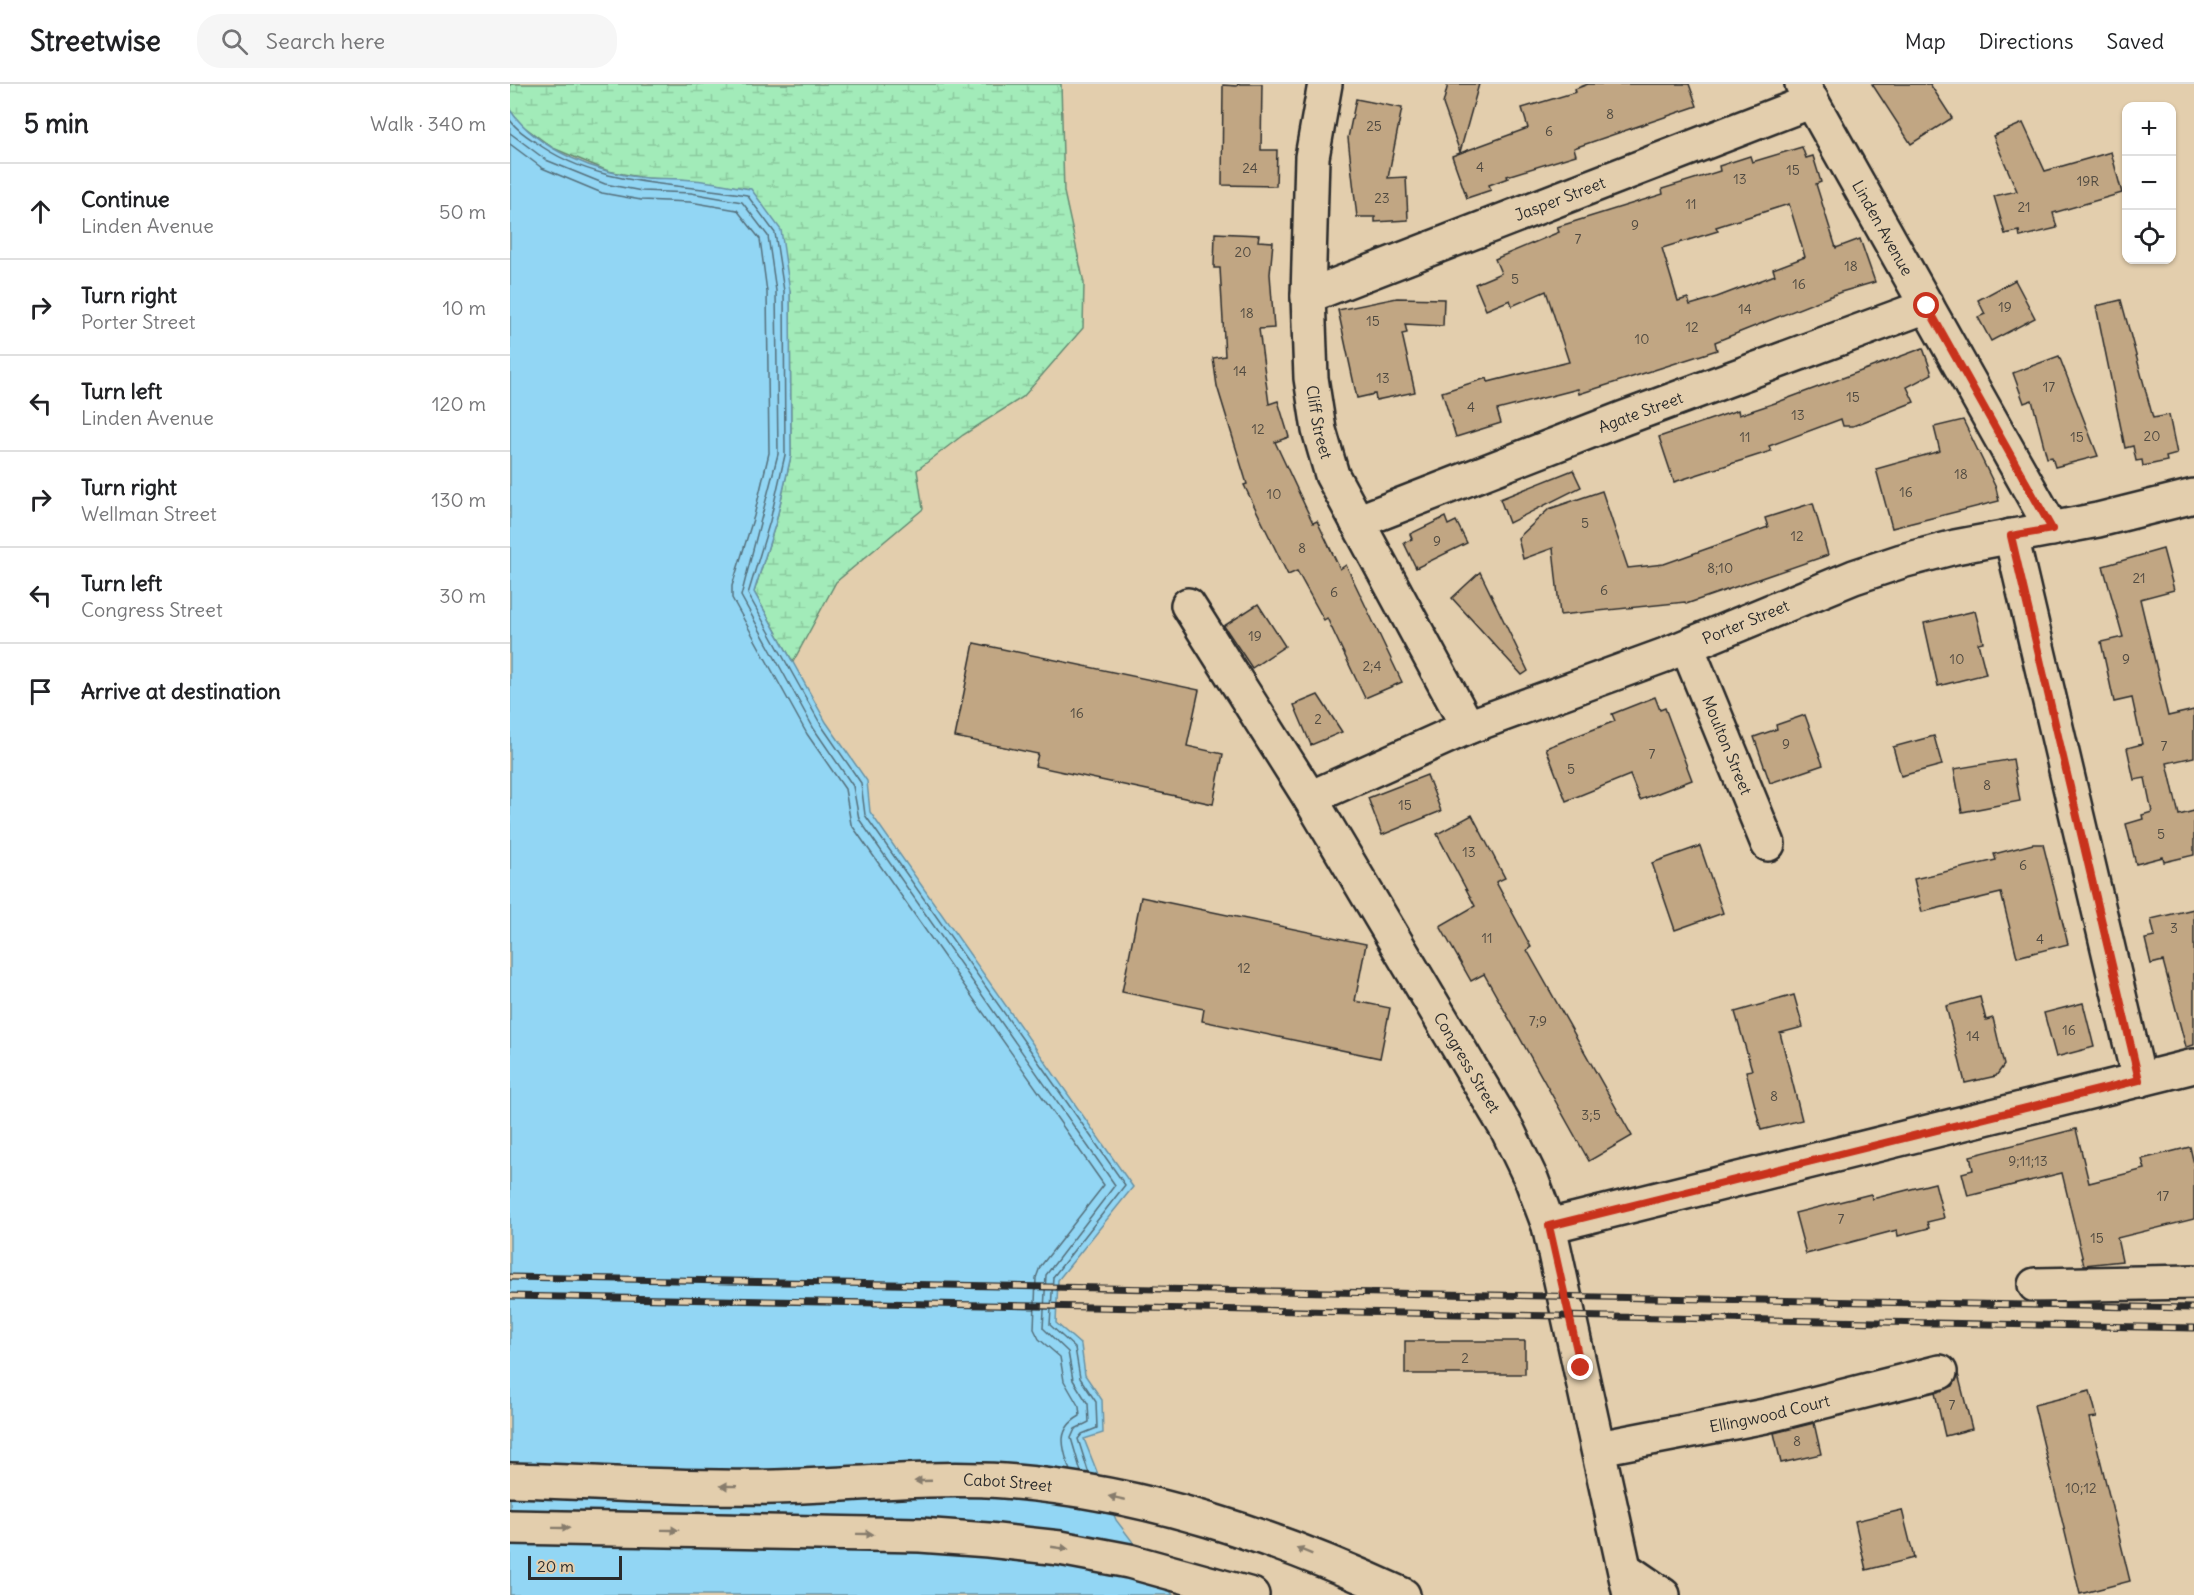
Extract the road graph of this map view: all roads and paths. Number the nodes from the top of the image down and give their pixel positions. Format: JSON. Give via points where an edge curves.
{"nodes":[{"id":1,"x":1325,"y":84,"type":"edge"},
{"id":2,"x":1807,"y":93,"type":"edge"},
{"id":3,"x":1308,"y":296,"type":"junction"},
{"id":4,"x":1927,"y":306,"type":"junction"},
{"id":5,"x":2194,"y":496,"type":"edge"},
{"id":6,"x":1357,"y":522,"type":"junction"},
{"id":7,"x":2052,"y":529,"type":"junction"},
{"id":8,"x":2011,"y":536,"type":"junction"},
{"id":9,"x":1188,"y":604,"type":"dead end"},
{"id":10,"x":1687,"y":647,"type":"junction"},
{"id":11,"x":1468,"y":727,"type":"junction"},
{"id":12,"x":1310,"y":798,"type":"junction"},
{"id":13,"x":1768,"y":844,"type":"dead end"},
{"id":14,"x":2194,"y":1066,"type":"edge"},
{"id":15,"x":2139,"y":1080,"type":"junction"},
{"id":16,"x":1549,"y":1226,"type":"junction"},
{"id":17,"x":2194,"y":1282,"type":"edge"},
{"id":18,"x":2035,"y":1285,"type":"dead end"},
{"id":19,"x":1940,"y":1372,"type":"dead end"},
{"id":20,"x":1599,"y":1448,"type":"junction"},
{"id":21,"x":510,"y":1480,"type":"edge"},
{"id":22,"x":510,"y":1527,"type":"edge"},
{"id":23,"x":1622,"y":1586,"type":"edge"},
{"id":24,"x":1252,"y":1595,"type":"edge"},
{"id":25,"x":1403,"y":1595,"type":"edge"},
{"id":26,"x":1663,"y":1595,"type":"edge"}],
"edges":[{"from":1,"to":3,"type":"main road","name":"Cliff Street","via":[[1312,157]]},
{"from":2,"to":3,"type":"main road","name":"Jasper Street"},
{"from":2,"to":4,"type":"main road","name":"Linden Avenue"},
{"from":3,"to":6,"type":"main road","name":"Cliff Street","via":[[1311,378],[1319,430],[1332,475]]},
{"from":4,"to":6,"type":"main road","name":"Agate Street"},
{"from":4,"to":7,"type":"main road","name":"Linden Avenue"},
{"from":5,"to":7,"type":"main road","name":"Porter Street"},
{"from":6,"to":11,"type":"main road","name":"Cliff Street"},
{"from":7,"to":8,"type":"main road","name":"Porter Street"},
{"from":8,"to":10,"type":"main road","name":"Porter Street","via":[[1902,561],[1854,577]]},
{"from":8,"to":15,"type":"main road"},
{"from":9,"to":12,"type":"main road","name":"Congress Street"},
{"from":10,"to":11,"type":"main road","name":"Porter Street"},
{"from":10,"to":13,"type":"main road","name":"Moulton Street"},
{"from":11,"to":12,"type":"main road","name":"Porter Street"},
{"from":12,"to":16,"type":"main road","name":"Congress Street","via":[[1509,1131]]},
{"from":14,"to":15,"type":"main road"},
{"from":15,"to":16,"type":"main road"},
{"from":16,"to":20,"type":"main road","name":"Congress Street"},
{"from":17,"to":18,"type":"main road"},
{"from":19,"to":20,"type":"main road","name":"Ellingwood Court","via":[[1765,1416]]},
{"from":20,"to":23,"type":"main road","name":"Congress Street"},
{"from":25,"to":21,"type":"main road","name":"Cabot Street","one_way":true,"via":[[1254,1533],[1150,1504],[1004,1481],[772,1487]]},
{"from":22,"to":24,"type":"main road","one_way":true,"via":[[920,1535],[988,1540],[1129,1561]]},
{"from":23,"to":26,"type":"main road"}]}
